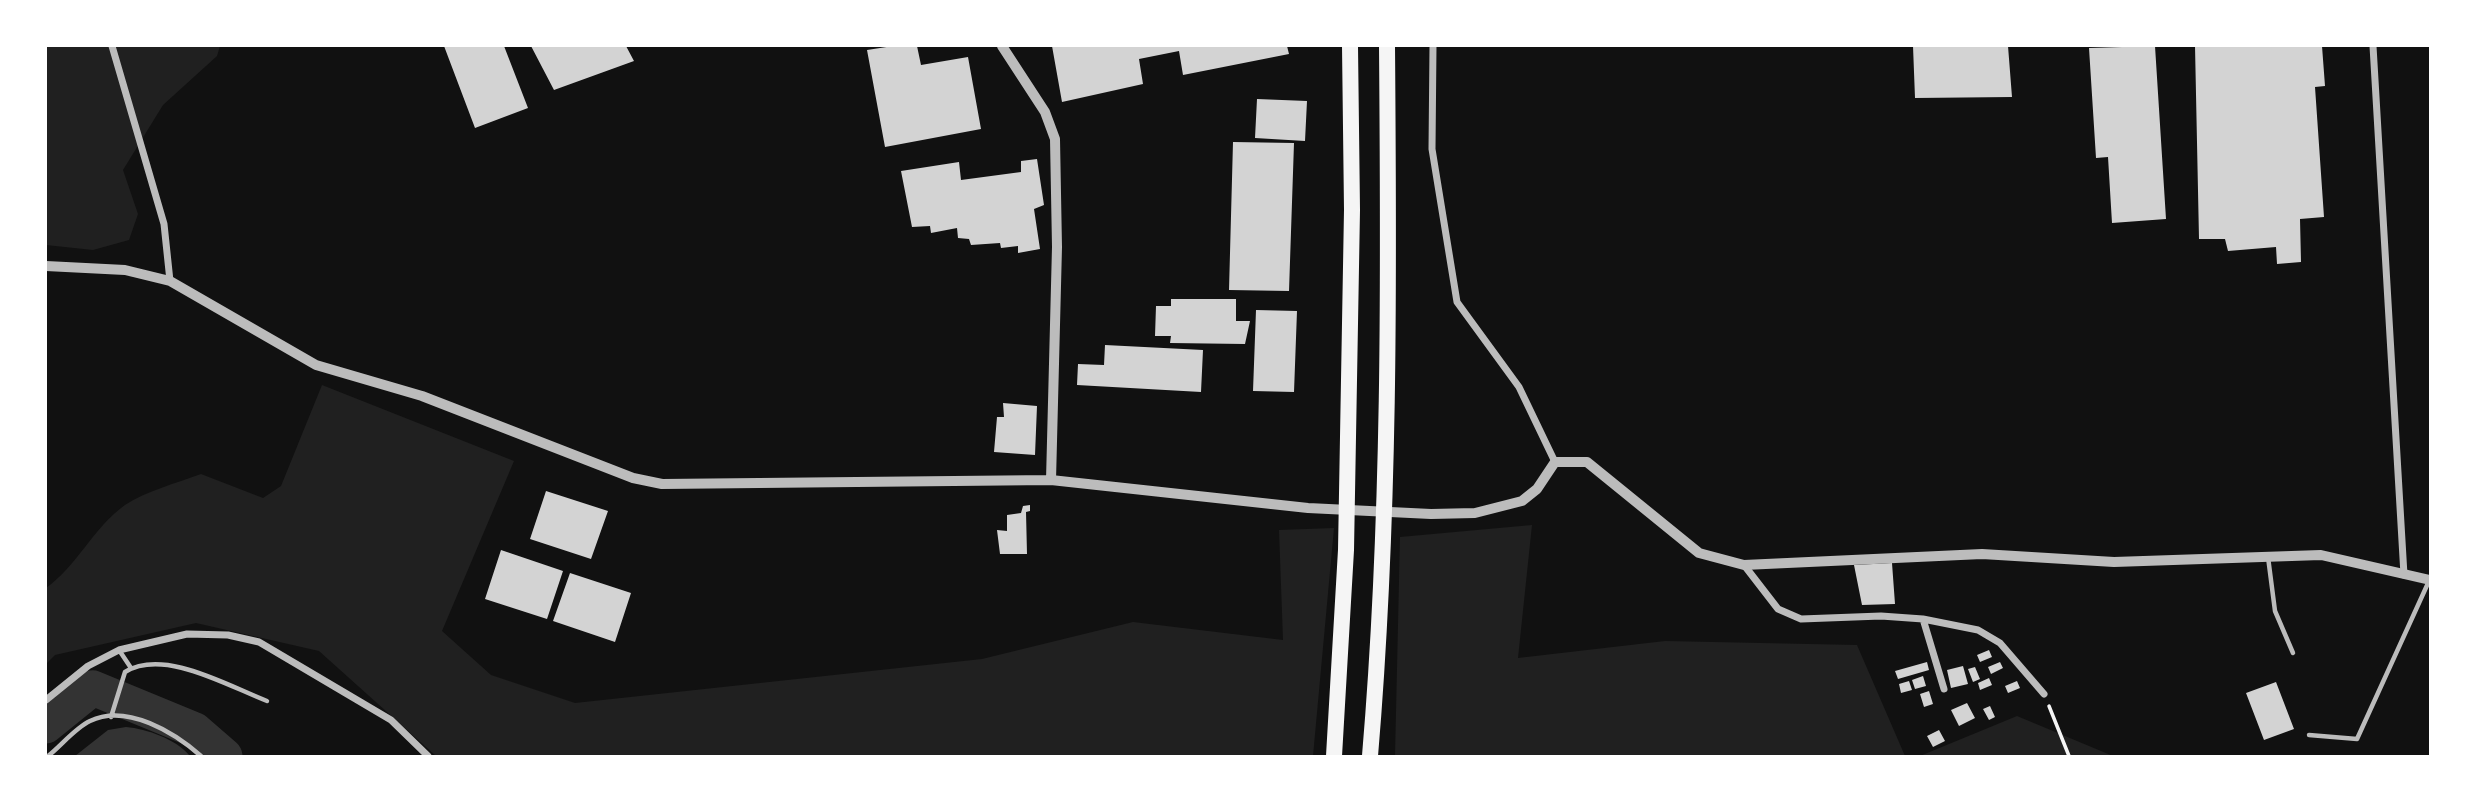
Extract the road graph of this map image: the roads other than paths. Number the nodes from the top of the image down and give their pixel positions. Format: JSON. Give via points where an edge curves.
{"nodes":[{"id":1,"x":112,"y":46,"type":"edge"},
{"id":2,"x":1002,"y":46,"type":"edge"},
{"id":3,"x":1350,"y":46,"type":"edge"},
{"id":4,"x":1387,"y":46,"type":"edge"},
{"id":5,"x":1433,"y":46,"type":"edge"},
{"id":6,"x":2373,"y":46,"type":"edge"},
{"id":7,"x":46,"y":266,"type":"edge"},
{"id":8,"x":170,"y":281,"type":"junction"},
{"id":9,"x":1555,"y":463,"type":"junction"},
{"id":10,"x":1051,"y":480,"type":"junction"},
{"id":11,"x":2267,"y":556,"type":"junction"},
{"id":12,"x":1744,"y":565,"type":"junction"},
{"id":13,"x":2404,"y":575,"type":"junction"},
{"id":14,"x":2430,"y":580,"type":"edge"},
{"id":15,"x":1923,"y":619,"type":"junction"},
{"id":16,"x":119,"y":650,"type":"junction"},
{"id":17,"x":2293,"y":653,"type":"dead end"},
{"id":18,"x":131,"y":668,"type":"junction"},
{"id":19,"x":1944,"y":689,"type":"dead end"},
{"id":20,"x":2044,"y":694,"type":"road end"},
{"id":21,"x":46,"y":700,"type":"edge"},
{"id":22,"x":267,"y":701,"type":"dead end"},
{"id":23,"x":111,"y":717,"type":"junction"},
{"id":24,"x":2309,"y":735,"type":"dead end"},
{"id":25,"x":48,"y":757,"type":"edge"},
{"id":26,"x":201,"y":757,"type":"edge"},
{"id":27,"x":428,"y":757,"type":"edge"},
{"id":28,"x":1335,"y":757,"type":"edge"},
{"id":29,"x":1370,"y":757,"type":"edge"}],
"edges":[{"from":1,"to":8,"type":"street","via":[[164,224]]},
{"from":2,"to":10,"type":"street","via":[[1045,111],[1055,139]]},
{"from":3,"to":28,"type":"highway","via":[[1351,237]]},
{"from":4,"to":29,"type":"highway","via":[[1384,544]]},
{"from":5,"to":9,"type":"street","via":[[1432,149],[1457,302],[1518,387]]},
{"from":6,"to":13,"type":"street"},
{"from":7,"to":8,"type":"street","via":[[125,270]]},
{"from":8,"to":10,"type":"street","via":[[316,365],[422,396],[633,478],[688,485]]},
{"from":9,"to":10,"type":"street","via":[[1522,501],[1475,513],[1308,508]]},
{"from":9,"to":12,"type":"street","via":[[1587,462],[1699,553]]},
{"from":11,"to":12,"type":"street","via":[[2114,562],[1982,554]]},
{"from":11,"to":13,"type":"street","via":[[2321,555]]},
{"from":11,"to":17,"type":"lane","via":[[2274,611]]},
{"from":12,"to":15,"type":"street","via":[[1779,609],[1801,619]]},
{"from":13,"to":14,"type":"street"},
{"from":14,"to":24,"type":"lane","via":[[2357,738]]},
{"from":15,"to":19,"type":"street"},
{"from":15,"to":20,"type":"street","via":[[1978,631],[2000,643]]},
{"from":16,"to":18,"type":"lane"},
{"from":16,"to":21,"type":"street","via":[[88,666]]},
{"from":16,"to":27,"type":"street","via":[[187,634],[260,642],[391,720]]},
{"from":18,"to":22,"type":"lane","via":[[151,662],[169,664]]},
{"from":18,"to":23,"type":"lane","via":[[125,672]]},
{"from":23,"to":25,"type":"lane","via":[[90,721]]},
{"from":23,"to":26,"type":"lane","via":[[128,717],[158,727]]}]}
